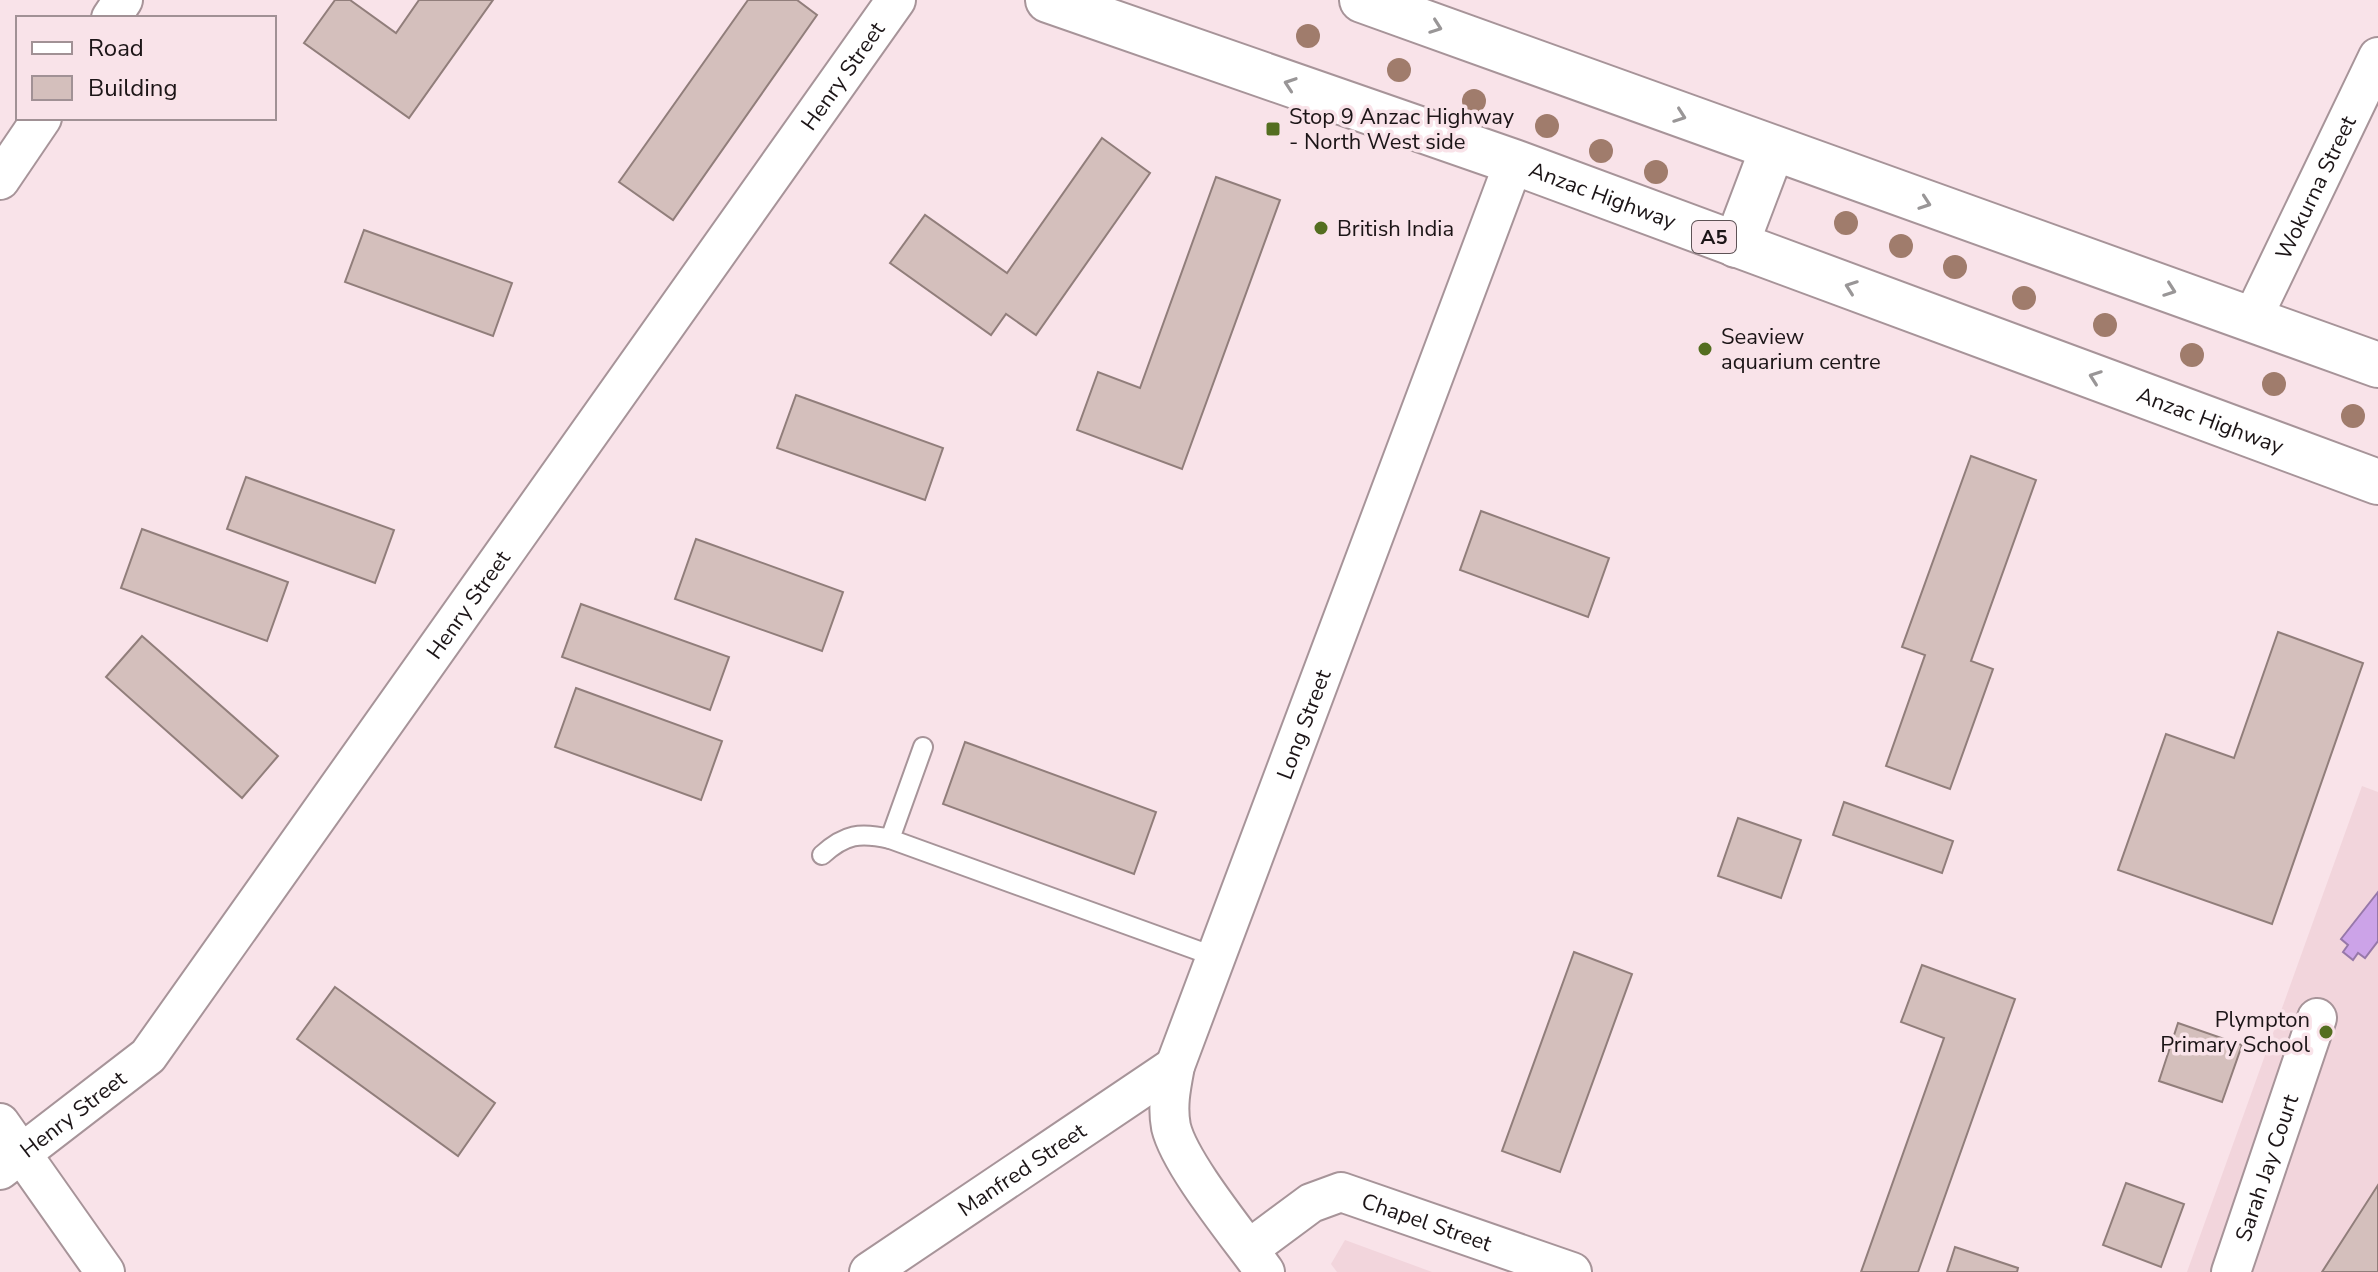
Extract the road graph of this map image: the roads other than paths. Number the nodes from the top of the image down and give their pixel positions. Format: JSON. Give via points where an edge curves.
{"nodes":[{"id":1,"x":896,"y":0,"type":"edge"},
{"id":2,"x":1048,"y":0,"type":"edge"},
{"id":3,"x":1362,"y":0,"type":"edge"},
{"id":4,"x":2378,"y":57,"type":"edge"},
{"id":5,"x":41,"y":120,"type":"edge"},
{"id":6,"x":1772,"y":150,"type":"junction"},
{"id":7,"x":1514,"y":162,"type":"junction"},
{"id":8,"x":0,"y":180,"type":"edge"},
{"id":9,"x":1736,"y":245,"type":"junction"},
{"id":10,"x":2252,"y":319,"type":"junction"},
{"id":11,"x":2378,"y":365,"type":"edge"},
{"id":12,"x":2378,"y":482,"type":"edge"},
{"id":13,"x":923,"y":747,"type":"dead end"},
{"id":14,"x":890,"y":839,"type":"junction"},
{"id":15,"x":822,"y":855,"type":"dead end"},
{"id":16,"x":1216,"y":957,"type":"junction"},
{"id":17,"x":2317,"y":1018,"type":"dead end"},
{"id":18,"x":1175,"y":1066,"type":"junction"},
{"id":19,"x":0,"y":1123,"type":"edge"},
{"id":20,"x":11,"y":1162,"type":"edge"},
{"id":21,"x":1257,"y":1261,"type":"edge"},
{"id":22,"x":105,"y":1272,"type":"edge"},
{"id":23,"x":869,"y":1272,"type":"edge"},
{"id":24,"x":1572,"y":1272,"type":"edge"},
{"id":25,"x":2231,"y":1272,"type":"edge"}],
"edges":[{"from":1,"to":20,"type":"street","name":"Henry Street","via":[[148,1056]]},
{"from":7,"to":2,"type":"highway","name":"Anzac Highway","number":"A5","one_way":true},
{"from":3,"to":6,"type":"highway","one_way":true},
{"from":4,"to":10,"type":"street","name":"Wokurna Street"},
{"from":5,"to":8,"type":"street"},
{"from":6,"to":9,"type":"highway"},
{"from":6,"to":10,"type":"highway","one_way":true},
{"from":7,"to":9,"type":"highway","name":"Anzac Highway","number":"A5"},
{"from":7,"to":16,"type":"street","name":"Long Street"},
{"from":12,"to":9,"type":"highway","name":"Anzac Highway","number":"A5","one_way":true},
{"from":10,"to":11,"type":"highway"},
{"from":13,"to":14,"type":"lane"},
{"from":14,"to":15,"type":"lane","via":[[859,832]]},
{"from":14,"to":16,"type":"lane"},
{"from":16,"to":18,"type":"street","name":"Long Street"},
{"from":17,"to":25,"type":"street","name":"Sarah Jay Court"},
{"from":18,"to":21,"type":"street","name":"Long Street","via":[[1168,1098],[1172,1129],[1187,1161]]},
{"from":18,"to":23,"type":"street","name":"Manfred Street"},
{"from":19,"to":20,"type":"street"},
{"from":20,"to":22,"type":"street"},
{"from":21,"to":24,"type":"street","name":"Chapel Street","via":[[1311,1203],[1341,1192]]}]}
